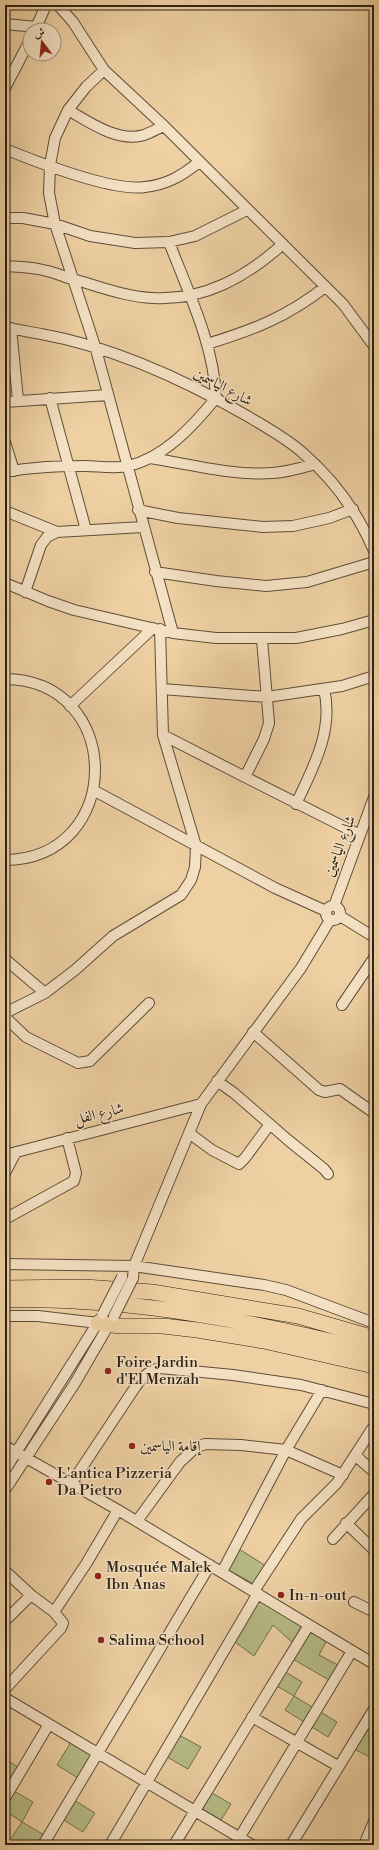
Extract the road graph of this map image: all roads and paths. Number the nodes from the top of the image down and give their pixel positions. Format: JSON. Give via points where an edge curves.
{"nodes":[{"id":1,"x":46,"y":5,"type":"edge"},
{"id":2,"x":58,"y":5,"type":"edge"},
{"id":3,"x":39,"y":22,"type":"edge"},
{"id":4,"x":5,"y":24,"type":"edge"},
{"id":5,"x":22,"y":26,"type":"edge"},
{"id":6,"x":22,"y":51,"type":"edge"},
{"id":7,"x":9,"y":70,"type":"edge"},
{"id":8,"x":104,"y":70,"type":"junction"},
{"id":9,"x":5,"y":88,"type":"edge"},
{"id":10,"x":68,"y":110,"type":"junction"},
{"id":11,"x":164,"y":126,"type":"junction"},
{"id":12,"x":5,"y":148,"type":"edge"},
{"id":13,"x":200,"y":162,"type":"junction"},
{"id":14,"x":50,"y":165,"type":"junction"},
{"id":15,"x":247,"y":210,"type":"junction"},
{"id":16,"x":5,"y":218,"type":"edge"},
{"id":17,"x":55,"y":224,"type":"junction"},
{"id":18,"x":168,"y":242,"type":"junction"},
{"id":19,"x":283,"y":244,"type":"junction"},
{"id":20,"x":5,"y":266,"type":"edge"},
{"id":21,"x":74,"y":280,"type":"junction"},
{"id":22,"x":326,"y":287,"type":"junction"},
{"id":23,"x":189,"y":296,"type":"junction"},
{"id":24,"x":8,"y":328,"type":"edge"},
{"id":25,"x":207,"y":344,"type":"junction"},
{"id":26,"x":95,"y":346,"type":"junction"},
{"id":27,"x":374,"y":346,"type":"edge"},
{"id":28,"x":108,"y":395,"type":"junction"},
{"id":29,"x":50,"y":398,"type":"junction"},
{"id":30,"x":216,"y":398,"type":"junction"},
{"id":31,"x":18,"y":400,"type":"junction"},
{"id":32,"x":5,"y":402,"type":"edge"},
{"id":33,"x":5,"y":442,"type":"edge"},
{"id":34,"x":150,"y":458,"type":"junction"},
{"id":35,"x":315,"y":464,"type":"junction"},
{"id":36,"x":69,"y":466,"type":"junction"},
{"id":37,"x":127,"y":466,"type":"junction"},
{"id":38,"x":9,"y":472,"type":"edge"},
{"id":39,"x":353,"y":509,"type":"junction"},
{"id":40,"x":138,"y":510,"type":"junction"},
{"id":41,"x":5,"y":511,"type":"edge"},
{"id":42,"x":143,"y":527,"type":"junction"},
{"id":43,"x":86,"y":530,"type":"junction"},
{"id":44,"x":57,"y":532,"type":"junction"},
{"id":45,"x":374,"y":551,"type":"edge"},
{"id":46,"x":374,"y":562,"type":"edge"},
{"id":47,"x":156,"y":572,"type":"junction"},
{"id":48,"x":5,"y":584,"type":"edge"},
{"id":49,"x":25,"y":592,"type":"junction"},
{"id":50,"x":374,"y":620,"type":"edge"},
{"id":51,"x":157,"y":629,"type":"junction"},
{"id":52,"x":173,"y":633,"type":"junction"},
{"id":53,"x":262,"y":639,"type":"junction"},
{"id":54,"x":374,"y":676,"type":"edge"},
{"id":55,"x":5,"y":680,"type":"edge"},
{"id":56,"x":162,"y":689,"type":"junction"},
{"id":57,"x":324,"y":689,"type":"junction"},
{"id":58,"x":267,"y":697,"type":"junction"},
{"id":59,"x":70,"y":706,"type":"junction"},
{"id":60,"x":163,"y":735,"type":"junction"},
{"id":61,"x":245,"y":777,"type":"junction"},
{"id":62,"x":94,"y":790,"type":"junction"},
{"id":63,"x":374,"y":797,"type":"edge"},
{"id":64,"x":296,"y":804,"type":"junction"},
{"id":65,"x":360,"y":835,"type":"junction"},
{"id":66,"x":196,"y":846,"type":"junction"},
{"id":67,"x":5,"y":860,"type":"edge"},
{"id":68,"x":332,"y":913,"type":"junction"},
{"id":69,"x":374,"y":937,"type":"edge"},
{"id":70,"x":374,"y":958,"type":"edge"},
{"id":71,"x":5,"y":959,"type":"edge"},
{"id":72,"x":45,"y":993,"type":"junction"},
{"id":73,"x":149,"y":1002,"type":"dead end"},
{"id":74,"x":342,"y":1005,"type":"dead end"},
{"id":75,"x":5,"y":1013,"type":"edge"},
{"id":76,"x":5,"y":1018,"type":"edge"},
{"id":77,"x":254,"y":1032,"type":"junction"},
{"id":78,"x":217,"y":1081,"type":"junction"},
{"id":79,"x":202,"y":1104,"type":"junction"},
{"id":80,"x":374,"y":1113,"type":"edge"},
{"id":81,"x":270,"y":1124,"type":"junction"},
{"id":82,"x":189,"y":1133,"type":"junction"},
{"id":83,"x":67,"y":1138,"type":"junction"},
{"id":84,"x":16,"y":1152,"type":"junction"},
{"id":85,"x":5,"y":1155,"type":"edge"},
{"id":86,"x":5,"y":1173,"type":"edge"},
{"id":87,"x":328,"y":1174,"type":"dead end"},
{"id":88,"x":5,"y":1219,"type":"edge"},
{"id":89,"x":5,"y":1264,"type":"edge"},
{"id":90,"x":134,"y":1266,"type":"junction"},
{"id":91,"x":5,"y":1288,"type":"edge"},
{"id":92,"x":5,"y":1300,"type":"edge"},
{"id":93,"x":5,"y":1316,"type":"edge"},
{"id":94,"x":106,"y":1319,"type":"junction"},
{"id":95,"x":374,"y":1323,"type":"edge"},
{"id":96,"x":374,"y":1338,"type":"edge"},
{"id":97,"x":374,"y":1352,"type":"edge"},
{"id":98,"x":374,"y":1366,"type":"edge"},
{"id":99,"x":322,"y":1390,"type":"junction"},
{"id":100,"x":374,"y":1404,"type":"edge"},
{"id":101,"x":374,"y":1426,"type":"edge"},
{"id":102,"x":5,"y":1446,"type":"edge"},
{"id":103,"x":286,"y":1450,"type":"junction"},
{"id":104,"x":16,"y":1452,"type":"junction"},
{"id":105,"x":356,"y":1456,"type":"junction"},
{"id":106,"x":25,"y":1458,"type":"junction"},
{"id":107,"x":5,"y":1470,"type":"edge"},
{"id":108,"x":374,"y":1472,"type":"edge"},
{"id":109,"x":343,"y":1475,"type":"junction"},
{"id":110,"x":71,"y":1484,"type":"junction"},
{"id":111,"x":5,"y":1490,"type":"edge"},
{"id":112,"x":374,"y":1494,"type":"edge"},
{"id":113,"x":118,"y":1510,"type":"junction"},
{"id":114,"x":137,"y":1521,"type":"junction"},
{"id":115,"x":346,"y":1523,"type":"junction"},
{"id":116,"x":333,"y":1539,"type":"dead end"},
{"id":117,"x":374,"y":1550,"type":"edge"},
{"id":118,"x":210,"y":1565,"type":"junction"},
{"id":119,"x":5,"y":1571,"type":"edge"},
{"id":120,"x":222,"y":1572,"type":"junction"},
{"id":121,"x":256,"y":1592,"type":"junction"},
{"id":122,"x":31,"y":1595,"type":"junction"},
{"id":123,"x":354,"y":1602,"type":"dead end"},
{"id":124,"x":54,"y":1612,"type":"junction"},
{"id":125,"x":374,"y":1612,"type":"edge"},
{"id":126,"x":5,"y":1621,"type":"edge"},
{"id":127,"x":309,"y":1625,"type":"junction"},
{"id":128,"x":352,"y":1651,"type":"junction"},
{"id":129,"x":374,"y":1664,"type":"edge"},
{"id":130,"x":5,"y":1689,"type":"edge"},
{"id":131,"x":5,"y":1698,"type":"edge"},
{"id":132,"x":374,"y":1709,"type":"edge"},
{"id":133,"x":252,"y":1717,"type":"junction"},
{"id":134,"x":49,"y":1724,"type":"junction"},
{"id":135,"x":297,"y":1743,"type":"junction"},
{"id":136,"x":98,"y":1755,"type":"junction"},
{"id":137,"x":338,"y":1766,"type":"junction"},
{"id":138,"x":146,"y":1783,"type":"junction"},
{"id":139,"x":5,"y":1798,"type":"edge"},
{"id":140,"x":194,"y":1812,"type":"junction"},
{"id":141,"x":374,"y":1821,"type":"edge"},
{"id":142,"x":237,"y":1842,"type":"edge"},
{"id":143,"x":43,"y":1845,"type":"edge"},
{"id":144,"x":110,"y":1845,"type":"edge"},
{"id":145,"x":174,"y":1845,"type":"edge"},
{"id":146,"x":252,"y":1845,"type":"edge"},
{"id":147,"x":291,"y":1845,"type":"edge"},
{"id":148,"x":364,"y":1845,"type":"edge"}],
"edges":[{"from":1,"to":3,"type":"street"},
{"from":2,"to":8,"type":"street","via":[[73,22]]},
{"from":4,"to":5,"type":"street"},
{"from":6,"to":7,"type":"street"},
{"from":7,"to":9,"type":"street"},
{"from":8,"to":10,"type":"street","via":[[86,87]]},
{"from":8,"to":11,"type":"street"},
{"from":10,"to":11,"type":"street","via":[[102,129],[126,137],[143,136]]},
{"from":10,"to":14,"type":"street","via":[[55,138]]},
{"from":11,"to":13,"type":"street"},
{"from":12,"to":14,"type":"street"},
{"from":13,"to":14,"type":"street","via":[[185,174],[166,183],[144,188],[119,186],[90,179]]},
{"from":13,"to":15,"type":"street"},
{"from":14,"to":17,"type":"street","via":[[49,193]]},
{"from":15,"to":18,"type":"street","via":[[195,236]]},
{"from":15,"to":19,"type":"street"},
{"from":16,"to":17,"type":"street","via":[[23,218]]},
{"from":17,"to":18,"type":"street","via":[[90,236],[135,243]]},
{"from":17,"to":21,"type":"street"},
{"from":18,"to":23,"type":"street"},
{"from":19,"to":22,"type":"street"},
{"from":19,"to":23,"type":"street","via":[[241,277],[215,289]]},
{"from":20,"to":21,"type":"street","via":[[47,271]]},
{"from":21,"to":23,"type":"street","via":[[152,298]]},
{"from":21,"to":26,"type":"street"},
{"from":22,"to":25,"type":"street","via":[[302,305],[273,321]]},
{"from":22,"to":27,"type":"street","via":[[352,315]]},
{"from":23,"to":25,"type":"street"},
{"from":24,"to":26,"type":"street","name":"شارع الياسمين"},
{"from":24,"to":31,"type":"street"},
{"from":25,"to":30,"type":"street"},
{"from":26,"to":28,"type":"street"},
{"from":26,"to":30,"type":"street","name":"شارع الياسمين"},
{"from":28,"to":29,"type":"street"},
{"from":28,"to":37,"type":"street"},
{"from":29,"to":31,"type":"street"},
{"from":29,"to":36,"type":"street"},
{"from":30,"to":34,"type":"street","via":[[179,437]]},
{"from":30,"to":35,"type":"street","name":"شارع الياسمين","via":[[270,429]]},
{"from":31,"to":32,"type":"street"},
{"from":33,"to":38,"type":"street"},
{"from":34,"to":35,"type":"street","via":[[220,470],[271,473],[288,472]]},
{"from":34,"to":37,"type":"street"},
{"from":35,"to":39,"type":"street","name":"شارع الياسمين","via":[[330,478]]},
{"from":36,"to":37,"type":"street"},
{"from":36,"to":38,"type":"street"},
{"from":36,"to":43,"type":"street"},
{"from":37,"to":40,"type":"street"},
{"from":39,"to":40,"type":"street","via":[[329,518],[293,526],[263,527],[178,518]]},
{"from":39,"to":45,"type":"street","name":"شارع الياسمين"},
{"from":40,"to":42,"type":"street"},
{"from":41,"to":44,"type":"street"},
{"from":42,"to":43,"type":"street"},
{"from":42,"to":47,"type":"street"},
{"from":43,"to":44,"type":"street"},
{"from":44,"to":49,"type":"street","via":[[47,537],[41,545]]},
{"from":46,"to":47,"type":"street","via":[[307,582],[266,586]]},
{"from":47,"to":52,"type":"street"},
{"from":48,"to":49,"type":"street"},
{"from":49,"to":51,"type":"street","via":[[74,610]]},
{"from":50,"to":53,"type":"street","via":[[296,638]]},
{"from":51,"to":52,"type":"street"},
{"from":51,"to":56,"type":"street"},
{"from":51,"to":59,"type":"street"},
{"from":52,"to":53,"type":"street","via":[[216,638]]},
{"from":53,"to":58,"type":"street"},
{"from":54,"to":57,"type":"street"},
{"from":55,"to":59,"type":"street","via":[[40,686]]},
{"from":56,"to":58,"type":"street"},
{"from":56,"to":60,"type":"street"},
{"from":57,"to":58,"type":"street"},
{"from":57,"to":64,"type":"street","via":[[328,713],[323,741]]},
{"from":58,"to":61,"type":"street","via":[[268,728]]},
{"from":59,"to":62,"type":"street","via":[[85,726],[92,744],[96,764]]},
{"from":60,"to":61,"type":"street"},
{"from":60,"to":66,"type":"street"},
{"from":61,"to":64,"type":"street"},
{"from":62,"to":66,"type":"street"},
{"from":62,"to":67,"type":"street","via":[[79,822],[62,840],[35,855]]},
{"from":63,"to":65,"type":"street","name":"شارع الياسمين"},
{"from":64,"to":65,"type":"street"},
{"from":65,"to":68,"type":"street","name":"شارع الياسمين"},
{"from":66,"to":68,"type":"street","via":[[275,888]]},
{"from":66,"to":72,"type":"street","via":[[193,874],[181,895],[113,936]]},
{"from":68,"to":69,"type":"street"},
{"from":68,"to":77,"type":"street","name":"شارع الياسمين","via":[[301,968]]},
{"from":70,"to":74,"type":"street"},
{"from":71,"to":72,"type":"street"},
{"from":72,"to":75,"type":"street"},
{"from":73,"to":76,"type":"street","via":[[84,1064],[26,1037]]},
{"from":77,"to":78,"type":"street","name":"شارع الياسمين"},
{"from":77,"to":80,"type":"street","via":[[319,1090],[325,1092],[340,1088]]},
{"from":78,"to":79,"type":"street","name":"شارع الياسمين"},
{"from":78,"to":81,"type":"street"},
{"from":79,"to":82,"type":"street","name":"شارع الياسمين"},
{"from":79,"to":83,"type":"street","name":"شارع الفل"},
{"from":81,"to":82,"type":"street","via":[[239,1164],[212,1150]]},
{"from":81,"to":87,"type":"street"},
{"from":82,"to":90,"type":"street","name":"شارع الياسمين"},
{"from":83,"to":84,"type":"street","name":"شارع الفل"},
{"from":83,"to":88,"type":"street","via":[[76,1173],[74,1182]]},
{"from":84,"to":85,"type":"street","name":"شارع الفل"},
{"from":84,"to":86,"type":"street"},
{"from":89,"to":90,"type":"street"},
{"from":90,"to":94,"type":"street","bridge":true,"via":[[133,1278]]},
{"from":90,"to":94,"type":"street","bridge":true,"via":[[122,1277]]},
{"from":90,"to":95,"type":"street","via":[[286,1290]]},
{"from":91,"to":96,"type":"highway","via":[[85,1287],[152,1292],[298,1316]]},
{"from":92,"to":97,"type":"highway","via":[[43,1299],[150,1306],[243,1321]]},
{"from":93,"to":94,"type":"street"},
{"from":94,"to":98,"type":"highway","via":[[264,1341]]},
{"from":94,"to":104,"type":"street"},
{"from":94,"to":106,"type":"street","via":[[76,1383]]},
{"from":99,"to":100,"type":"street"},
{"from":99,"to":103,"type":"street"},
{"from":99,"to":110,"type":"street","via":[[233,1375],[153,1369],[136,1386]]},
{"from":101,"to":105,"type":"street"},
{"from":102,"to":104,"type":"street"},
{"from":103,"to":109,"type":"street"},
{"from":103,"to":114,"type":"street","via":[[224,1443],[205,1444],[195,1448],[180,1462]]},
{"from":103,"to":120,"type":"street"},
{"from":104,"to":106,"type":"street"},
{"from":104,"to":107,"type":"street"},
{"from":105,"to":108,"type":"street"},
{"from":105,"to":109,"type":"street"},
{"from":106,"to":110,"type":"street"},
{"from":106,"to":111,"type":"street"},
{"from":109,"to":121,"type":"street","via":[[301,1519]]},
{"from":110,"to":113,"type":"street"},
{"from":112,"to":115,"type":"street"},
{"from":113,"to":114,"type":"street"},
{"from":113,"to":124,"type":"street"},
{"from":114,"to":118,"type":"street"},
{"from":115,"to":116,"type":"street"},
{"from":115,"to":117,"type":"street"},
{"from":118,"to":120,"type":"street"},
{"from":118,"to":136,"type":"street"},
{"from":119,"to":122,"type":"street"},
{"from":120,"to":121,"type":"street"},
{"from":121,"to":127,"type":"street"},
{"from":121,"to":138,"type":"street"},
{"from":122,"to":124,"type":"street"},
{"from":122,"to":126,"type":"street"},
{"from":123,"to":125,"type":"street"},
{"from":124,"to":130,"type":"street","via":[[62,1621],[62,1626]]},
{"from":127,"to":128,"type":"street"},
{"from":127,"to":133,"type":"street"},
{"from":128,"to":129,"type":"street"},
{"from":128,"to":135,"type":"street"},
{"from":131,"to":134,"type":"street"},
{"from":132,"to":137,"type":"street"},
{"from":133,"to":135,"type":"street"},
{"from":133,"to":140,"type":"street"},
{"from":134,"to":136,"type":"street"},
{"from":134,"to":139,"type":"street"},
{"from":135,"to":137,"type":"street"},
{"from":135,"to":142,"type":"street"},
{"from":136,"to":138,"type":"street"},
{"from":136,"to":143,"type":"street"},
{"from":137,"to":147,"type":"street"},
{"from":138,"to":140,"type":"street"},
{"from":138,"to":144,"type":"street"},
{"from":140,"to":142,"type":"street"},
{"from":140,"to":145,"type":"street"},
{"from":141,"to":148,"type":"street"},
{"from":142,"to":146,"type":"street"}]}
